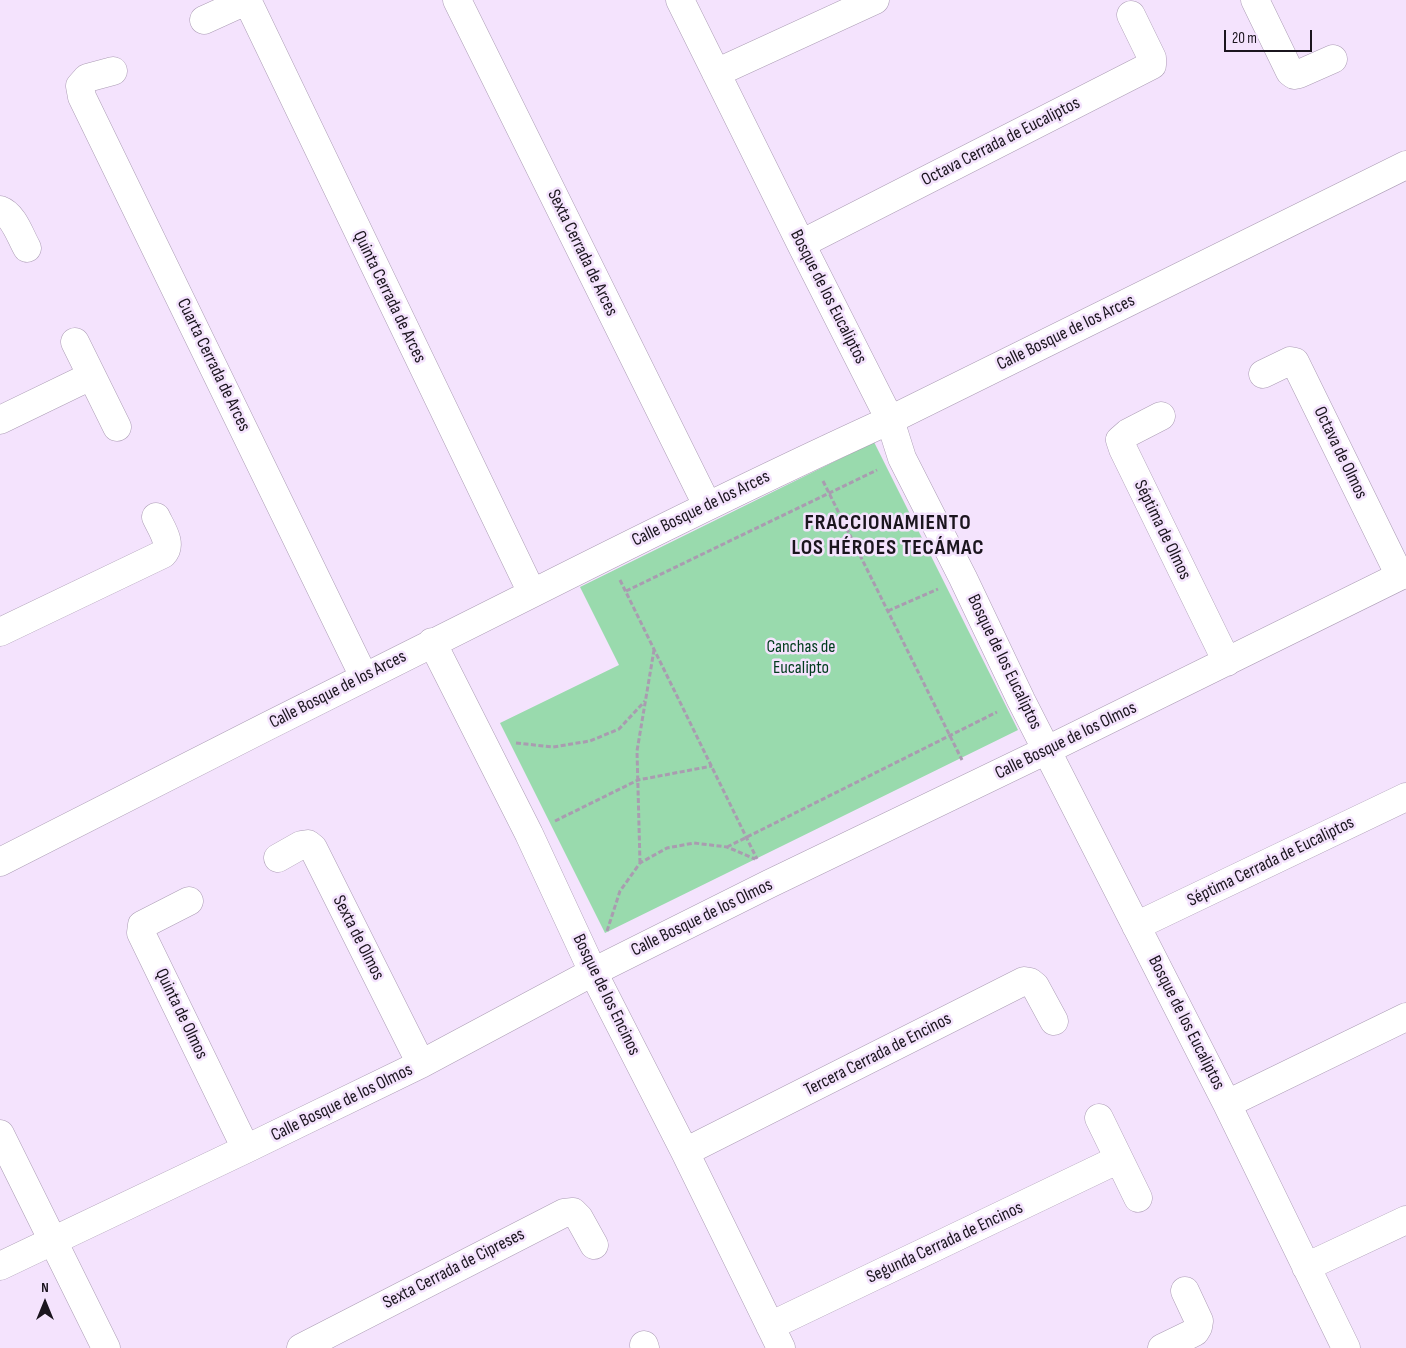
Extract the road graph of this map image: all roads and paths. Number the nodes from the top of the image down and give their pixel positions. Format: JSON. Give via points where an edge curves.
{"nodes":[{"id":1,"x":247,"y":0,"type":"edge"},
{"id":2,"x":457,"y":0,"type":"edge"},
{"id":3,"x":680,"y":0,"type":"edge"},
{"id":4,"x":875,"y":0,"type":"edge"},
{"id":5,"x":1255,"y":0,"type":"edge"},
{"id":6,"x":1131,"y":14,"type":"dead end"},
{"id":7,"x":204,"y":20,"type":"dead end"},
{"id":8,"x":1333,"y":59,"type":"dead end"},
{"id":9,"x":114,"y":71,"type":"dead end"},
{"id":10,"x":716,"y":73,"type":"junction"},
{"id":11,"x":1406,"y":165,"type":"edge"},
{"id":12,"x":0,"y":210,"type":"edge"},
{"id":13,"x":801,"y":244,"type":"junction"},
{"id":14,"x":27,"y":248,"type":"dead end"},
{"id":15,"x":75,"y":342,"type":"dead end"},
{"id":16,"x":1263,"y":374,"type":"dead end"},
{"id":17,"x":91,"y":376,"type":"junction"},
{"id":18,"x":1162,"y":416,"type":"dead end"},
{"id":19,"x":0,"y":420,"type":"edge"},
{"id":20,"x":890,"y":420,"type":"junction"},
{"id":21,"x":117,"y":427,"type":"dead end"},
{"id":22,"x":810,"y":456,"type":"junction"},
{"id":23,"x":902,"y":458,"type":"junction"},
{"id":24,"x":829,"y":493,"type":"junction"},
{"id":25,"x":707,"y":505,"type":"junction"},
{"id":26,"x":156,"y":518,"type":"dead end"},
{"id":27,"x":607,"y":555,"type":"junction"},
{"id":28,"x":1403,"y":575,"type":"edge"},
{"id":29,"x":963,"y":578,"type":"junction"},
{"id":30,"x":626,"y":591,"type":"junction"},
{"id":31,"x":532,"y":593,"type":"junction"},
{"id":32,"x":888,"y":611,"type":"junction"},
{"id":33,"x":0,"y":632,"type":"edge"},
{"id":34,"x":432,"y":642,"type":"junction"},
{"id":35,"x":654,"y":649,"type":"junction"},
{"id":36,"x":1227,"y":662,"type":"junction"},
{"id":37,"x":364,"y":677,"type":"junction"},
{"id":38,"x":1021,"y":700,"type":"junction"},
{"id":39,"x":646,"y":701,"type":"junction"},
{"id":40,"x":950,"y":736,"type":"junction"},
{"id":41,"x":481,"y":740,"type":"junction"},
{"id":42,"x":1047,"y":750,"type":"junction"},
{"id":43,"x":712,"y":766,"type":"junction"},
{"id":44,"x":638,"y":780,"type":"junction"},
{"id":45,"x":974,"y":785,"type":"junction"},
{"id":46,"x":1406,"y":797,"type":"edge"},
{"id":47,"x":530,"y":834,"type":"junction"},
{"id":48,"x":746,"y":838,"type":"junction"},
{"id":49,"x":727,"y":847,"type":"junction"},
{"id":50,"x":278,"y":858,"type":"dead end"},
{"id":51,"x":0,"y":862,"type":"edge"},
{"id":52,"x":640,"y":863,"type":"junction"},
{"id":53,"x":189,"y":901,"type":"dead end"},
{"id":54,"x":1136,"y":926,"type":"junction"},
{"id":55,"x":593,"y":972,"type":"junction"},
{"id":56,"x":1406,"y":1017,"type":"edge"},
{"id":57,"x":1054,"y":1021,"type":"dead end"},
{"id":58,"x":421,"y":1064,"type":"junction"},
{"id":59,"x":1227,"y":1104,"type":"junction"},
{"id":60,"x":1099,"y":1118,"type":"dead end"},
{"id":61,"x":0,"y":1134,"type":"edge"},
{"id":62,"x":246,"y":1149,"type":"junction"},
{"id":63,"x":685,"y":1152,"type":"junction"},
{"id":64,"x":1119,"y":1159,"type":"junction"},
{"id":65,"x":1138,"y":1198,"type":"dead end"},
{"id":66,"x":1406,"y":1220,"type":"edge"},
{"id":67,"x":52,"y":1241,"type":"junction"},
{"id":68,"x":594,"y":1245,"type":"dead end"},
{"id":69,"x":0,"y":1266,"type":"edge"},
{"id":70,"x":1306,"y":1267,"type":"junction"},
{"id":71,"x":1185,"y":1290,"type":"dead end"},
{"id":72,"x":775,"y":1337,"type":"edge"},
{"id":73,"x":106,"y":1348,"type":"edge"},
{"id":74,"x":300,"y":1348,"type":"edge"},
{"id":75,"x":1162,"y":1348,"type":"edge"},
{"id":76,"x":1346,"y":1348,"type":"edge"}],
"edges":[{"from":1,"to":7,"type":"street","name":"Quinta Cerrada de Arces"},
{"from":1,"to":31,"type":"street","name":"Quinta Cerrada de Arces"},
{"from":2,"to":25,"type":"street","name":"Sexta Cerrada de Arces"},
{"from":3,"to":10,"type":"street","name":"Bosque de los Eucaliptos"},
{"from":4,"to":10,"type":"street"},
{"from":5,"to":8,"type":"street","via":[[1290,72],[1299,74]]},
{"from":6,"to":13,"type":"street","name":"Octava Cerrada de Eucaliptos","via":[[1152,58],[1152,65]]},
{"from":9,"to":37,"type":"street","name":"Cuarta Cerrada de Arces","via":[[87,78],[80,86],[82,97]]},
{"from":10,"to":13,"type":"street","name":"Bosque de los Eucaliptos"},
{"from":11,"to":20,"type":"street","name":"Calle Bosque de los Arces"},
{"from":12,"to":14,"type":"street","via":[[10,217]]},
{"from":13,"to":20,"type":"street","name":"Bosque de los Eucaliptos"},
{"from":15,"to":17,"type":"street"},
{"from":16,"to":28,"type":"street","name":"Octava de Olmos","via":[[1290,361],[1295,362]]},
{"from":17,"to":19,"type":"street"},
{"from":17,"to":21,"type":"street"},
{"from":18,"to":36,"type":"street","name":"Séptima de Olmos","via":[[1120,440]]},
{"from":20,"to":22,"type":"street","name":"Calle Bosque de los Arces"},
{"from":20,"to":23,"type":"street","name":"Bosque de los Eucaliptos"},
{"from":22,"to":24,"type":"path"},
{"from":22,"to":25,"type":"street","name":"Calle Bosque de los Arces"},
{"from":23,"to":24,"type":"path"},
{"from":23,"to":29,"type":"street","name":"Bosque de los Eucaliptos"},
{"from":24,"to":30,"type":"path"},
{"from":24,"to":32,"type":"path"},
{"from":25,"to":27,"type":"street","name":"Calle Bosque de los Arces"},
{"from":26,"to":33,"type":"street","via":[[168,544],[162,554]]},
{"from":27,"to":30,"type":"path"},
{"from":27,"to":31,"type":"street","name":"Calle Bosque de los Arces"},
{"from":28,"to":36,"type":"street","name":"Calle Bosque de los Olmos"},
{"from":29,"to":32,"type":"path"},
{"from":29,"to":38,"type":"street","name":"Bosque de los Eucaliptos"},
{"from":30,"to":35,"type":"path"},
{"from":31,"to":34,"type":"street","name":"Calle Bosque de los Arces"},
{"from":32,"to":40,"type":"path"},
{"from":34,"to":37,"type":"street","name":"Calle Bosque de los Arces"},
{"from":34,"to":41,"type":"street","name":"Bosque de los Encinos"},
{"from":35,"to":39,"type":"path"},
{"from":35,"to":43,"type":"path"},
{"from":36,"to":42,"type":"street","name":"Calle Bosque de los Olmos"},
{"from":37,"to":51,"type":"street","name":"Calle Bosque de los Arces"},
{"from":38,"to":40,"type":"path"},
{"from":38,"to":42,"type":"street","name":"Bosque de los Eucaliptos"},
{"from":39,"to":41,"type":"path","via":[[619,729],[590,741],[553,747]]},
{"from":39,"to":44,"type":"path","via":[[637,751]]},
{"from":40,"to":45,"type":"path"},
{"from":40,"to":48,"type":"path"},
{"from":41,"to":47,"type":"street","name":"Bosque de los Encinos"},
{"from":42,"to":45,"type":"street","name":"Calle Bosque de los Olmos"},
{"from":42,"to":54,"type":"street","name":"Bosque de los Eucaliptos"},
{"from":43,"to":44,"type":"path"},
{"from":43,"to":48,"type":"path"},
{"from":44,"to":47,"type":"path"},
{"from":44,"to":52,"type":"path"},
{"from":45,"to":55,"type":"street","name":"Calle Bosque de los Olmos"},
{"from":46,"to":54,"type":"street","name":"Séptima Cerrada de Eucaliptos"},
{"from":47,"to":55,"type":"street","name":"Bosque de los Encinos"},
{"from":48,"to":49,"type":"path"},
{"from":48,"to":49,"type":"path","via":[[757,859]]},
{"from":49,"to":52,"type":"path","via":[[694,843],[667,848]]},
{"from":50,"to":58,"type":"street","name":"Sexta de Olmos","via":[[301,845],[308,844],[313,848]]},
{"from":52,"to":55,"type":"path","via":[[620,891]]},
{"from":53,"to":62,"type":"street","name":"Quinta de Olmos","via":[[142,925],[141,933]]},
{"from":54,"to":59,"type":"street","name":"Bosque de los Eucaliptos"},
{"from":55,"to":58,"type":"street","name":"Calle Bosque de los Olmos"},
{"from":55,"to":63,"type":"street","name":"Bosque de los Encinos"},
{"from":56,"to":59,"type":"street"},
{"from":57,"to":63,"type":"street","name":"Tercera Cerrada de Encinos","via":[[1035,986],[1024,981]]},
{"from":58,"to":62,"type":"street","name":"Calle Bosque de los Olmos"},
{"from":59,"to":70,"type":"street","name":"Bosque de los Eucaliptos"},
{"from":60,"to":64,"type":"street"},
{"from":61,"to":67,"type":"street"},
{"from":62,"to":67,"type":"street","name":"Calle Bosque de los Olmos"},
{"from":63,"to":72,"type":"street","name":"Bosque de los Encinos"},
{"from":64,"to":65,"type":"street"},
{"from":64,"to":72,"type":"street","name":"Segunda Cerrada de Encinos"},
{"from":66,"to":70,"type":"street"},
{"from":67,"to":69,"type":"street","name":"Calle Bosque de los Olmos"},
{"from":67,"to":73,"type":"street"},
{"from":68,"to":74,"type":"street","name":"Sexta Cerrada de Cipreses","via":[[580,1218],[573,1212],[564,1213]]},
{"from":70,"to":76,"type":"street","name":"Bosque de los Eucaliptos"},
{"from":71,"to":75,"type":"street","via":[[1199,1320],[1198,1327],[1195,1332]]}]}
